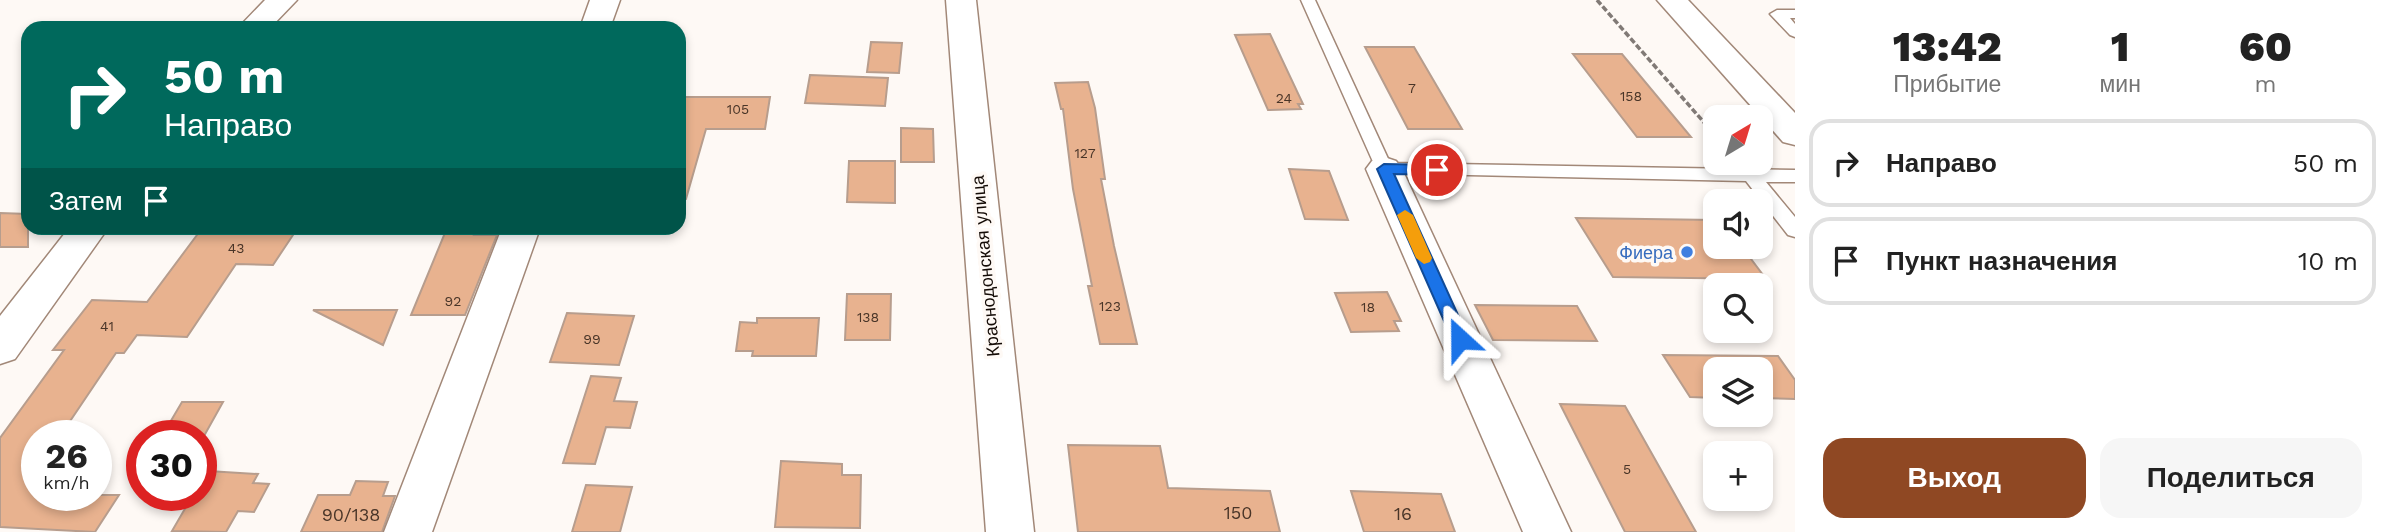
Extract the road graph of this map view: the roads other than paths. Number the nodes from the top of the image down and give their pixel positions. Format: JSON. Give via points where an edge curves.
{"nodes":[{"id":1,"x":282,"y":0,"type":"edge"},
{"id":2,"x":605,"y":0,"type":"edge"},
{"id":3,"x":961,"y":0,"type":"edge"},
{"id":4,"x":1308,"y":0,"type":"edge"},
{"id":5,"x":1672,"y":0,"type":"edge"},
{"id":6,"x":1795,"y":15,"type":"edge"},
{"id":7,"x":260,"y":21,"type":"edge"},
{"id":8,"x":598,"y":21,"type":"edge"},
{"id":9,"x":1795,"y":32,"type":"edge"},
{"id":10,"x":1795,"y":134,"type":"edge"},
{"id":11,"x":1384,"y":169,"type":"junction"},
{"id":12,"x":1703,"y":173,"type":"edge"},
{"id":13,"x":1750,"y":175,"type":"edge"},
{"id":14,"x":1772,"y":175,"type":"edge"},
{"id":15,"x":1795,"y":176,"type":"edge"},
{"id":16,"x":1795,"y":230,"type":"edge"},
{"id":17,"x":84,"y":235,"type":"edge"},
{"id":18,"x":518,"y":235,"type":"edge"},
{"id":19,"x":0,"y":347,"type":"edge"},
{"id":20,"x":408,"y":532,"type":"edge"},
{"id":21,"x":1010,"y":532,"type":"edge"},
{"id":22,"x":1547,"y":532,"type":"edge"}],
"edges":[{"from":1,"to":7,"type":"street"},
{"from":2,"to":8,"type":"street"},
{"from":3,"to":21,"type":"street","name":"Краснодонская улица"},
{"from":4,"to":11,"type":"lane"},
{"from":5,"to":10,"type":"street"},
{"from":6,"to":9,"type":"lane","via":[[1777,14]]},
{"from":11,"to":12,"type":"lane"},
{"from":11,"to":22,"type":"street"},
{"from":13,"to":16,"type":"lane"},
{"from":14,"to":15,"type":"lane"},
{"from":17,"to":19,"type":"street"},
{"from":18,"to":20,"type":"street"}]}
